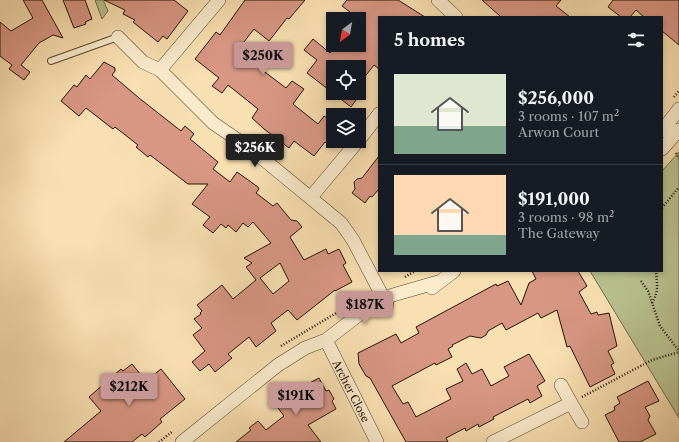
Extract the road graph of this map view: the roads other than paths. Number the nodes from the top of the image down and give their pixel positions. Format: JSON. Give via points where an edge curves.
{"nodes":[{"id":1,"x":219,"y":0,"type":"edge"},
{"id":2,"x":438,"y":0,"type":"edge"},
{"id":3,"x":454,"y":16,"type":"edge"},
{"id":4,"x":118,"y":37,"type":"joint"},
{"id":5,"x":52,"y":61,"type":"dead end"},
{"id":6,"x":160,"y":70,"type":"junction"},
{"id":7,"x":679,"y":109,"type":"edge"},
{"id":8,"x":378,"y":115,"type":"edge"},
{"id":9,"x":679,"y":130,"type":"edge"},
{"id":10,"x":663,"y":131,"type":"edge"},
{"id":11,"x":366,"y":132,"type":"edge"},
{"id":12,"x":663,"y":147,"type":"edge"},
{"id":13,"x":353,"y":148,"type":"edge"},
{"id":14,"x":311,"y":197,"type":"junction"},
{"id":15,"x":453,"y":272,"type":"edge"},
{"id":16,"x":385,"y":302,"type":"junction"},
{"id":17,"x":328,"y":344,"type":"junction"},
{"id":18,"x":561,"y":385,"type":"dead end"},
{"id":19,"x":571,"y":403,"type":"junction"},
{"id":20,"x":582,"y":422,"type":"dead end"},
{"id":21,"x":182,"y":442,"type":"edge"},
{"id":22,"x":377,"y":442,"type":"edge"},
{"id":23,"x":493,"y":442,"type":"edge"}],
"edges":[{"from":1,"to":6,"type":"street"},
{"from":2,"to":3,"type":"street"},
{"from":4,"to":5,"type":"lane"},
{"from":4,"to":6,"type":"street","via":[[143,62]]},
{"from":6,"to":14,"type":"street","via":[[213,123],[251,149]]},
{"from":7,"to":10,"type":"street"},
{"from":8,"to":11,"type":"street"},
{"from":9,"to":12,"type":"street"},
{"from":13,"to":14,"type":"street"},
{"from":14,"to":16,"type":"street","via":[[333,215],[347,231]]},
{"from":15,"to":16,"type":"street","via":[[438,282]]},
{"from":16,"to":17,"type":"street","via":[[368,308]]},
{"from":17,"to":21,"type":"street","via":[[306,348],[267,373]]},
{"from":17,"to":22,"type":"street","name":"Archer Close"},
{"from":18,"to":19,"type":"street"},
{"from":19,"to":20,"type":"street"},
{"from":19,"to":23,"type":"street"}]}
